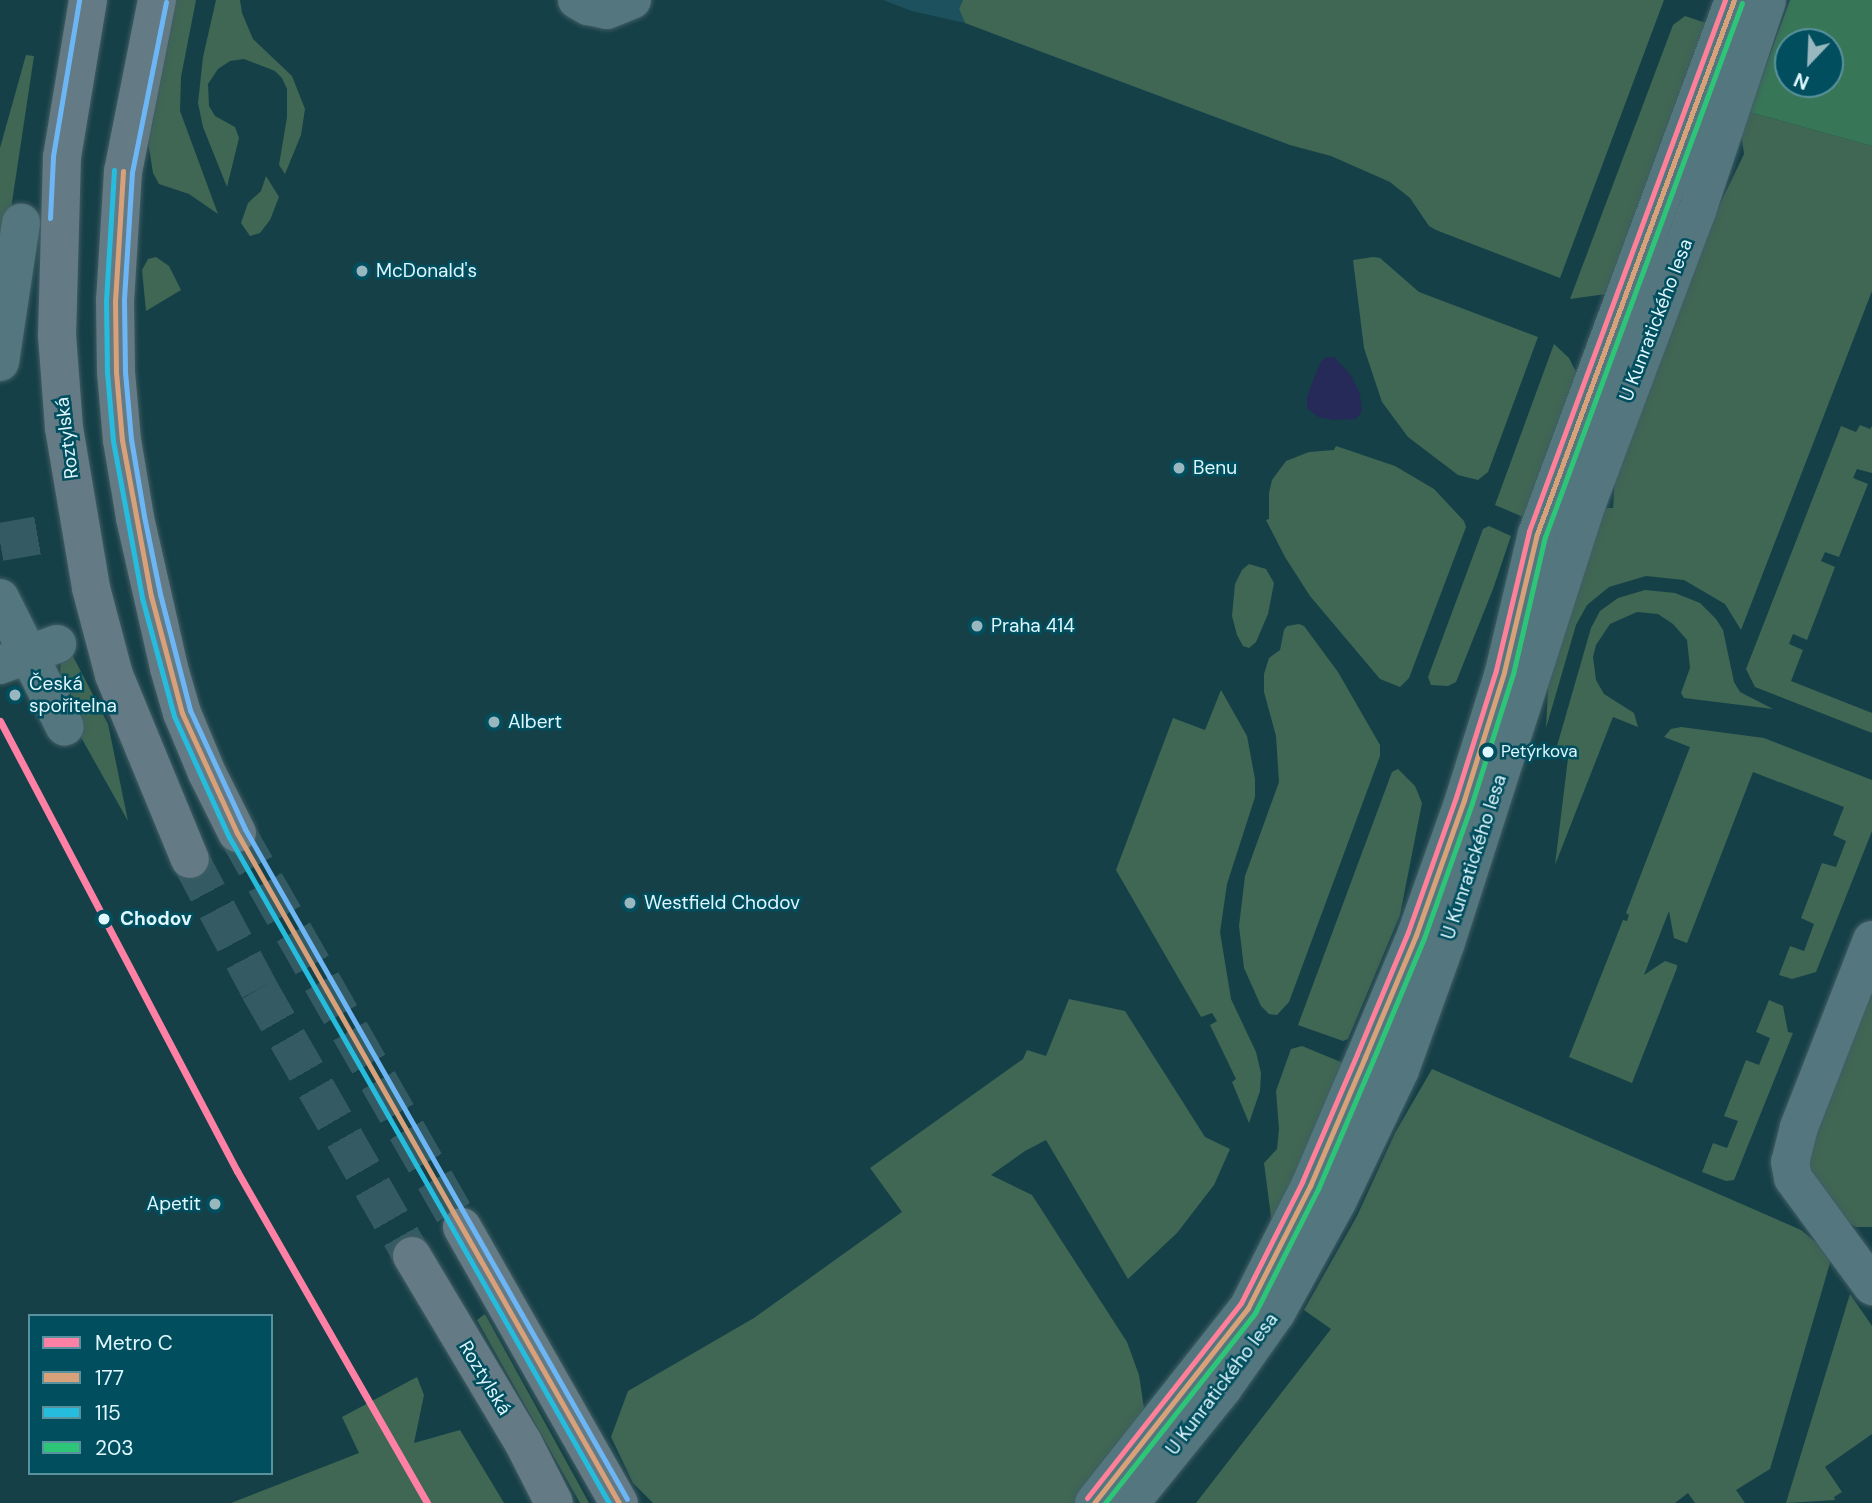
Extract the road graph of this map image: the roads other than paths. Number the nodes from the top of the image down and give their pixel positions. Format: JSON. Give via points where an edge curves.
{"nodes":[{"id":1,"x":88,"y":0,"type":"edge"},
{"id":2,"x":156,"y":0,"type":"edge"},
{"id":3,"x":577,"y":0,"type":"edge"},
{"id":4,"x":632,"y":0,"type":"edge"},
{"id":5,"x":1734,"y":0,"type":"edge"},
{"id":6,"x":1767,"y":0,"type":"edge"},
{"id":7,"x":21,"y":223,"type":"dead end"},
{"id":8,"x":7,"y":375,"type":"edge"},
{"id":9,"x":0,"y":598,"type":"edge"},
{"id":10,"x":28,"y":654,"type":"edge"},
{"id":11,"x":65,"y":727,"type":"dead end"},
{"id":12,"x":237,"y":833,"type":"tunnel mouth"},
{"id":13,"x":190,"y":859,"type":"tunnel mouth"},
{"id":14,"x":1872,"y":940,"type":"edge"},
{"id":15,"x":462,"y":1227,"type":"tunnel mouth"},
{"id":16,"x":1832,"y":1229,"type":"junction"},
{"id":17,"x":1872,"y":1240,"type":"edge"},
{"id":18,"x":412,"y":1256,"type":"tunnel mouth"},
{"id":19,"x":1872,"y":1286,"type":"edge"},
{"id":20,"x":554,"y":1503,"type":"edge"},
{"id":21,"x":619,"y":1503,"type":"edge"},
{"id":22,"x":1094,"y":1503,"type":"edge"},
{"id":23,"x":1130,"y":1503,"type":"edge"}],
"edges":[{"from":1,"to":13,"type":"main road","name":"Roztylská","via":[[62,157],[57,310],[64,428],[91,588],[114,675]]},
{"from":2,"to":12,"type":"main road","via":[[123,171],[116,300],[122,440],[151,596],[182,713]]},
{"from":3,"to":4,"type":"street","via":[[607,10]]},
{"from":5,"to":22,"type":"street","name":"U Kunratického lesa","via":[[1537,534],[1504,672],[1464,800],[1416,935],[1355,1081],[1310,1186],[1248,1308]]},
{"from":6,"to":23,"type":"street","name":"U Kunratického lesa","via":[[1696,214],[1586,506],[1451,928],[1400,1070],[1337,1202],[1276,1313],[1223,1388]]},
{"from":7,"to":8,"type":"street"},
{"from":9,"to":10,"type":"street"},
{"from":10,"to":11,"type":"street"},
{"from":14,"to":16,"type":"street","via":[[1790,1162],[1793,1178]]},
{"from":15,"to":21,"type":"main road"},
{"from":16,"to":17,"type":"street"},
{"from":16,"to":19,"type":"street"},
{"from":18,"to":20,"type":"main road","name":"Roztylská","via":[[523,1442]]}]}
